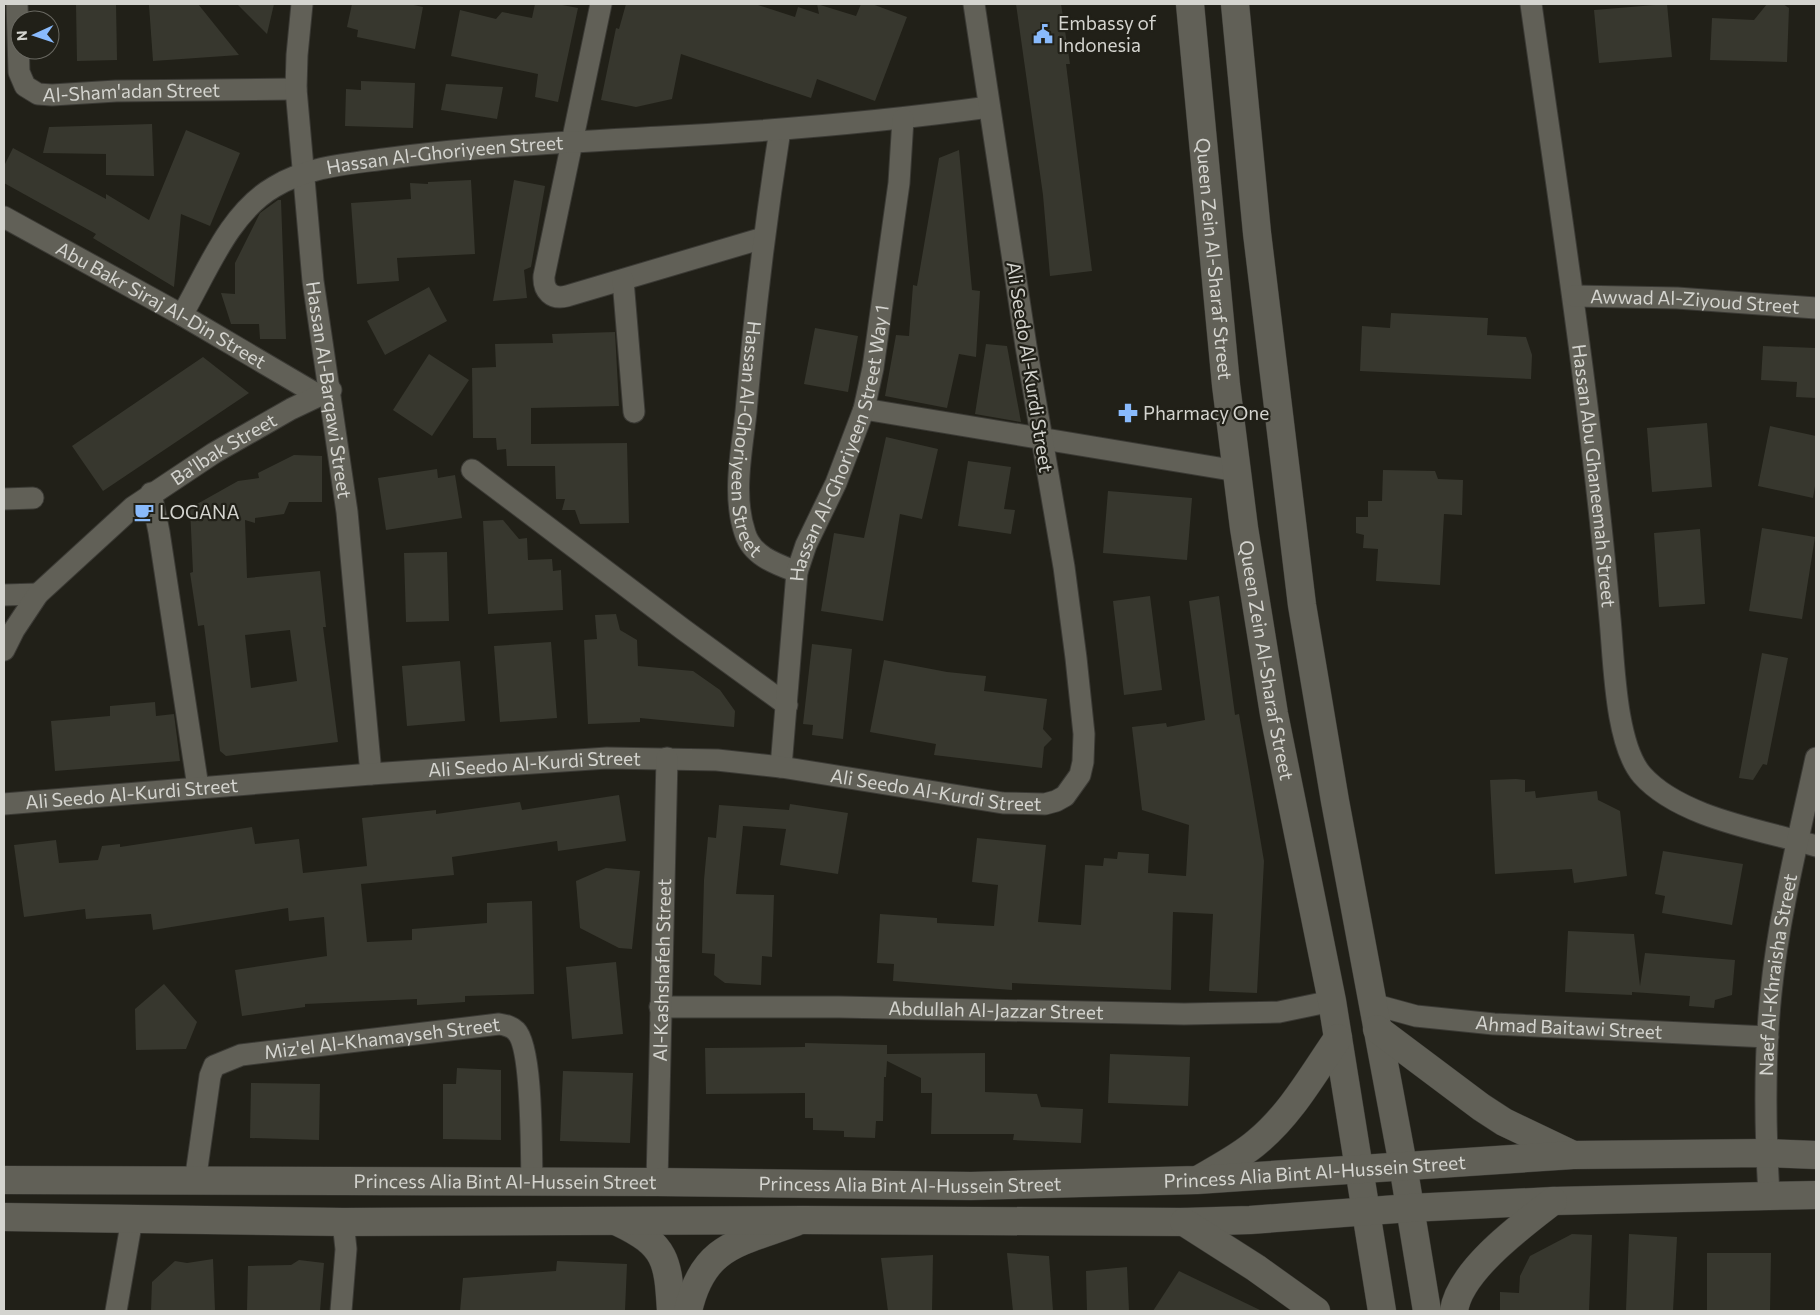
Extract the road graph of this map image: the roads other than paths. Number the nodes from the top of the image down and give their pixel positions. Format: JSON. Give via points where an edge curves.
{"nodes":[{"id":1,"x":17,"y":4,"type":"edge"},
{"id":2,"x":302,"y":4,"type":"edge"},
{"id":3,"x":601,"y":4,"type":"edge"},
{"id":4,"x":974,"y":4,"type":"edge"},
{"id":5,"x":1190,"y":4,"type":"edge"},
{"id":6,"x":1235,"y":4,"type":"edge"},
{"id":7,"x":1531,"y":4,"type":"edge"},
{"id":8,"x":296,"y":89,"type":"junction"},
{"id":9,"x":989,"y":107,"type":"junction"},
{"id":10,"x":903,"y":119,"type":"junction"},
{"id":11,"x":780,"y":130,"type":"junction"},
{"id":12,"x":572,"y":142,"type":"junction"},
{"id":13,"x":303,"y":173,"type":"junction"},
{"id":14,"x":4,"y":216,"type":"edge"},
{"id":15,"x":763,"y":238,"type":"junction"},
{"id":16,"x":623,"y":280,"type":"junction"},
{"id":17,"x":1574,"y":296,"type":"junction"},
{"id":18,"x":1816,"y":308,"type":"edge"},
{"id":19,"x":182,"y":315,"type":"junction"},
{"id":20,"x":324,"y":392,"type":"junction"},
{"id":21,"x":864,"y":409,"type":"junction"},
{"id":22,"x":634,"y":412,"type":"dead end"},
{"id":23,"x":1042,"y":438,"type":"junction"},
{"id":24,"x":472,"y":470,"type":"dead end"},
{"id":25,"x":1237,"y":471,"type":"junction"},
{"id":26,"x":151,"y":493,"type":"junction"},
{"id":27,"x":33,"y":498,"type":"dead end"},
{"id":28,"x":4,"y":499,"type":"edge"},
{"id":29,"x":797,"y":572,"type":"junction"},
{"id":30,"x":38,"y":594,"type":"junction"},
{"id":31,"x":4,"y":595,"type":"edge"},
{"id":32,"x":4,"y":650,"type":"edge"},
{"id":33,"x":787,"y":705,"type":"junction"},
{"id":34,"x":666,"y":758,"type":"junction"},
{"id":35,"x":1816,"y":758,"type":"edge"},
{"id":36,"x":781,"y":767,"type":"junction"},
{"id":37,"x":371,"y":774,"type":"junction"},
{"id":38,"x":198,"y":787,"type":"junction"},
{"id":39,"x":4,"y":804,"type":"edge"},
{"id":40,"x":1807,"y":843,"type":"edge"},
{"id":41,"x":1332,"y":1001,"type":"junction"},
{"id":42,"x":660,"y":1007,"type":"junction"},
{"id":43,"x":1374,"y":1016,"type":"junction"},
{"id":44,"x":1768,"y":1037,"type":"junction"},
{"id":45,"x":1338,"y":1038,"type":"junction"},
{"id":46,"x":1766,"y":1153,"type":"junction"},
{"id":47,"x":1573,"y":1155,"type":"junction"},
{"id":48,"x":1816,"y":1155,"type":"edge"},
{"id":49,"x":1403,"y":1165,"type":"junction"},
{"id":50,"x":1359,"y":1168,"type":"junction"},
{"id":51,"x":4,"y":1180,"type":"edge"},
{"id":52,"x":1197,"y":1180,"type":"junction"},
{"id":53,"x":329,"y":1181,"type":"junction"},
{"id":54,"x":532,"y":1181,"type":"junction"},
{"id":55,"x":195,"y":1182,"type":"junction"},
{"id":56,"x":657,"y":1182,"type":"junction"},
{"id":57,"x":1768,"y":1195,"type":"junction"},
{"id":58,"x":1816,"y":1195,"type":"edge"},
{"id":59,"x":1553,"y":1201,"type":"junction"},
{"id":60,"x":1410,"y":1208,"type":"junction"},
{"id":61,"x":1365,"y":1212,"type":"junction"},
{"id":62,"x":4,"y":1217,"type":"edge"},
{"id":63,"x":132,"y":1219,"type":"junction"},
{"id":64,"x":803,"y":1220,"type":"junction"},
{"id":65,"x":336,"y":1222,"type":"junction"},
{"id":66,"x":618,"y":1222,"type":"junction"},
{"id":67,"x":1184,"y":1222,"type":"junction"},
{"id":68,"x":116,"y":1311,"type":"edge"},
{"id":69,"x":341,"y":1311,"type":"edge"},
{"id":70,"x":671,"y":1311,"type":"edge"},
{"id":71,"x":688,"y":1311,"type":"edge"},
{"id":72,"x":1316,"y":1311,"type":"edge"},
{"id":73,"x":1382,"y":1311,"type":"edge"},
{"id":74,"x":1427,"y":1311,"type":"edge"},
{"id":75,"x":1454,"y":1311,"type":"edge"}],
"edges":[{"from":1,"to":8,"type":"street","name":"Al-Sham'adan Street","via":[[19,72],[25,86],[38,94]]},
{"from":2,"to":8,"type":"street","name":"Hassan Al-Barqawi Street"},
{"from":3,"to":12,"type":"street"},
{"from":4,"to":9,"type":"street","name":"Ali Seedo Al-Kurdi Street"},
{"from":5,"to":25,"type":"main road","name":"Queen Zein Al-Sharaf Street"},
{"from":6,"to":43,"type":"main road","via":[[1257,233],[1302,604]]},
{"from":7,"to":17,"type":"street","name":"Hassan Abu Ghaneemah Street"},
{"from":8,"to":13,"type":"street","name":"Hassan Al-Barqawi Street"},
{"from":9,"to":10,"type":"street","name":"Hassan Al-Ghoriyeen Street"},
{"from":9,"to":23,"type":"street","name":"Ali Seedo Al-Kurdi Street"},
{"from":10,"to":11,"type":"street","name":"Hassan Al-Ghoriyeen Street"},
{"from":10,"to":21,"type":"street","name":"Hassan Al-Ghoriyeen Street Way 1","via":[[892,238]]},
{"from":11,"to":12,"type":"street","name":"Hassan Al-Ghoriyeen Street"},
{"from":11,"to":15,"type":"street","name":"Hassan Al-Ghoriyeen Street"},
{"from":12,"to":13,"type":"street","name":"Hassan Al-Ghoriyeen Street","via":[[418,154]]},
{"from":12,"to":16,"type":"street","via":[[544,284],[552,296],[559,298]]},
{"from":13,"to":19,"type":"street","name":"Hassan Al-Ghoriyeen Street","via":[[274,186],[244,213],[229,232]]},
{"from":13,"to":20,"type":"street","name":"Hassan Al-Barqawi Street"},
{"from":14,"to":19,"type":"street","name":"Abu Bakr Siraj Al-Din Street"},
{"from":15,"to":16,"type":"street"},
{"from":15,"to":29,"type":"street","name":"Hassan Al-Ghoriyeen Street","via":[[742,458],[740,514],[752,546],[773,562]]},
{"from":16,"to":22,"type":"street"},
{"from":17,"to":18,"type":"street","name":"Awwad Al-Ziyoud Street","via":[[1677,298]]},
{"from":17,"to":40,"type":"street","name":"Hassan Abu Ghaneemah Street","via":[[1590,416],[1622,730],[1630,755],[1640,773],[1671,798],[1716,817]]},
{"from":19,"to":20,"type":"street","name":"Abu Bakr Siraj Al-Din Street"},
{"from":20,"to":26,"type":"street","name":"Ba'lbak Street","via":[[214,453]]},
{"from":20,"to":37,"type":"street","name":"Hassan Al-Barqawi Street","via":[[347,512]]},
{"from":21,"to":23,"type":"street"},
{"from":21,"to":29,"type":"street","name":"Hassan Al-Ghoriyeen Street Way 1"},
{"from":23,"to":25,"type":"street"},
{"from":23,"to":36,"type":"street","name":"Ali Seedo Al-Kurdi Street","via":[[1064,567],[1084,734],[1083,762],[1074,786],[1056,802],[1003,803]]},
{"from":24,"to":33,"type":"street"},
{"from":25,"to":41,"type":"main road","name":"Queen Zein Al-Sharaf Street","via":[[1274,714]]},
{"from":26,"to":30,"type":"street","name":"Ba'lbak Street"},
{"from":26,"to":38,"type":"street"},
{"from":27,"to":28,"type":"street"},
{"from":29,"to":33,"type":"street","name":"Hassan Al-Ghoriyeen Street Way 1"},
{"from":30,"to":31,"type":"street"},
{"from":30,"to":32,"type":"street","name":"Ba'lbak Street"},
{"from":33,"to":36,"type":"street","name":"Hassan Al-Ghoriyeen Street Way 1"},
{"from":34,"to":36,"type":"street","name":"Ali Seedo Al-Kurdi Street"},
{"from":34,"to":37,"type":"street","name":"Ali Seedo Al-Kurdi Street","via":[[524,762]]},
{"from":34,"to":42,"type":"street","name":"Al-Kashshafeh Street"},
{"from":35,"to":40,"type":"street","name":"Naef Al-Khraisha Street"},
{"from":37,"to":38,"type":"street","name":"Ali Seedo Al-Kurdi Street"},
{"from":38,"to":39,"type":"street","name":"Ali Seedo Al-Kurdi Street"},
{"from":40,"to":44,"type":"street","name":"Naef Al-Khraisha Street","via":[[1776,956]]},
{"from":41,"to":42,"type":"street","name":"Abdullah Al-Jazzar Street","via":[[1279,1012],[1184,1014]]},
{"from":41,"to":45,"type":"main road","name":"Queen Zein Al-Sharaf Street"},
{"from":42,"to":56,"type":"street","name":"Al-Kashshafeh Street"},
{"from":43,"to":44,"type":"street","name":"Ahmad Baitawi Street"},
{"from":43,"to":47,"type":"main road","via":[[1480,1107]]},
{"from":43,"to":49,"type":"main road"},
{"from":44,"to":46,"type":"street","name":"Naef Al-Khraisha Street"},
{"from":45,"to":50,"type":"main road","name":"Queen Zein Al-Sharaf Street"},
{"from":45,"to":52,"type":"main road","via":[[1278,1123],[1243,1153]]},
{"from":46,"to":47,"type":"main road","name":"Princess Alia Bint Al-Hussein Street"},
{"from":46,"to":48,"type":"main road","name":"Princess Alia Bint Al-Hussein Street"},
{"from":46,"to":57,"type":"street","name":"Naef Al-Khraisha Street"},
{"from":47,"to":49,"type":"main road","name":"Princess Alia Bint Al-Hussein Street"},
{"from":49,"to":50,"type":"main road","name":"Princess Alia Bint Al-Hussein Street"},
{"from":49,"to":60,"type":"main road"},
{"from":50,"to":52,"type":"main road","name":"Princess Alia Bint Al-Hussein Street"},
{"from":50,"to":61,"type":"main road","name":"Queen Zein Al-Sharaf Street"},
{"from":51,"to":55,"type":"main road","name":"Princess Alia Bint Al-Hussein Street"},
{"from":52,"to":56,"type":"main road","name":"Princess Alia Bint Al-Hussein Street","via":[[971,1186]]},
{"from":53,"to":54,"type":"main road","name":"Princess Alia Bint Al-Hussein Street"},
{"from":53,"to":55,"type":"main road","name":"Princess Alia Bint Al-Hussein Street"},
{"from":53,"to":65,"type":"main road"},
{"from":54,"to":55,"type":"street","name":"Miz'el Al-Khamayseh Street","via":[[525,1052],[517,1032],[510,1026],[498,1024],[265,1051],[225,1060],[214,1066],[210,1076]]},
{"from":54,"to":56,"type":"main road","name":"Princess Alia Bint Al-Hussein Street"},
{"from":57,"to":58,"type":"main road","name":"Princess Alia Bint Al-Hussein Street"},
{"from":57,"to":59,"type":"main road","name":"Princess Alia Bint Al-Hussein Street"},
{"from":59,"to":60,"type":"main road","name":"Princess Alia Bint Al-Hussein Street"},
{"from":59,"to":75,"type":"main road","via":[[1483,1260],[1466,1283]]},
{"from":60,"to":61,"type":"main road","name":"Princess Alia Bint Al-Hussein Street"},
{"from":60,"to":74,"type":"main road"},
{"from":61,"to":67,"type":"main road","name":"Princess Alia Bint Al-Hussein Street"},
{"from":61,"to":73,"type":"main road","name":"Queen Zein Al-Sharaf Street"},
{"from":62,"to":63,"type":"main road","name":"Princess Alia Bint Al-Hussein Street"},
{"from":63,"to":65,"type":"main road","name":"Princess Alia Bint Al-Hussein Street"},
{"from":63,"to":68,"type":"street"},
{"from":64,"to":66,"type":"main road","name":"Princess Alia Bint Al-Hussein Street"},
{"from":64,"to":67,"type":"main road","name":"Princess Alia Bint Al-Hussein Street"},
{"from":64,"to":71,"type":"main road","via":[[749,1238],[711,1260],[700,1274]]},
{"from":65,"to":66,"type":"main road","name":"Princess Alia Bint Al-Hussein Street"},
{"from":65,"to":69,"type":"street","via":[[346,1234]]},
{"from":66,"to":70,"type":"main road","via":[[640,1232],[662,1255],[667,1266]]},
{"from":67,"to":72,"type":"main road"}]}
